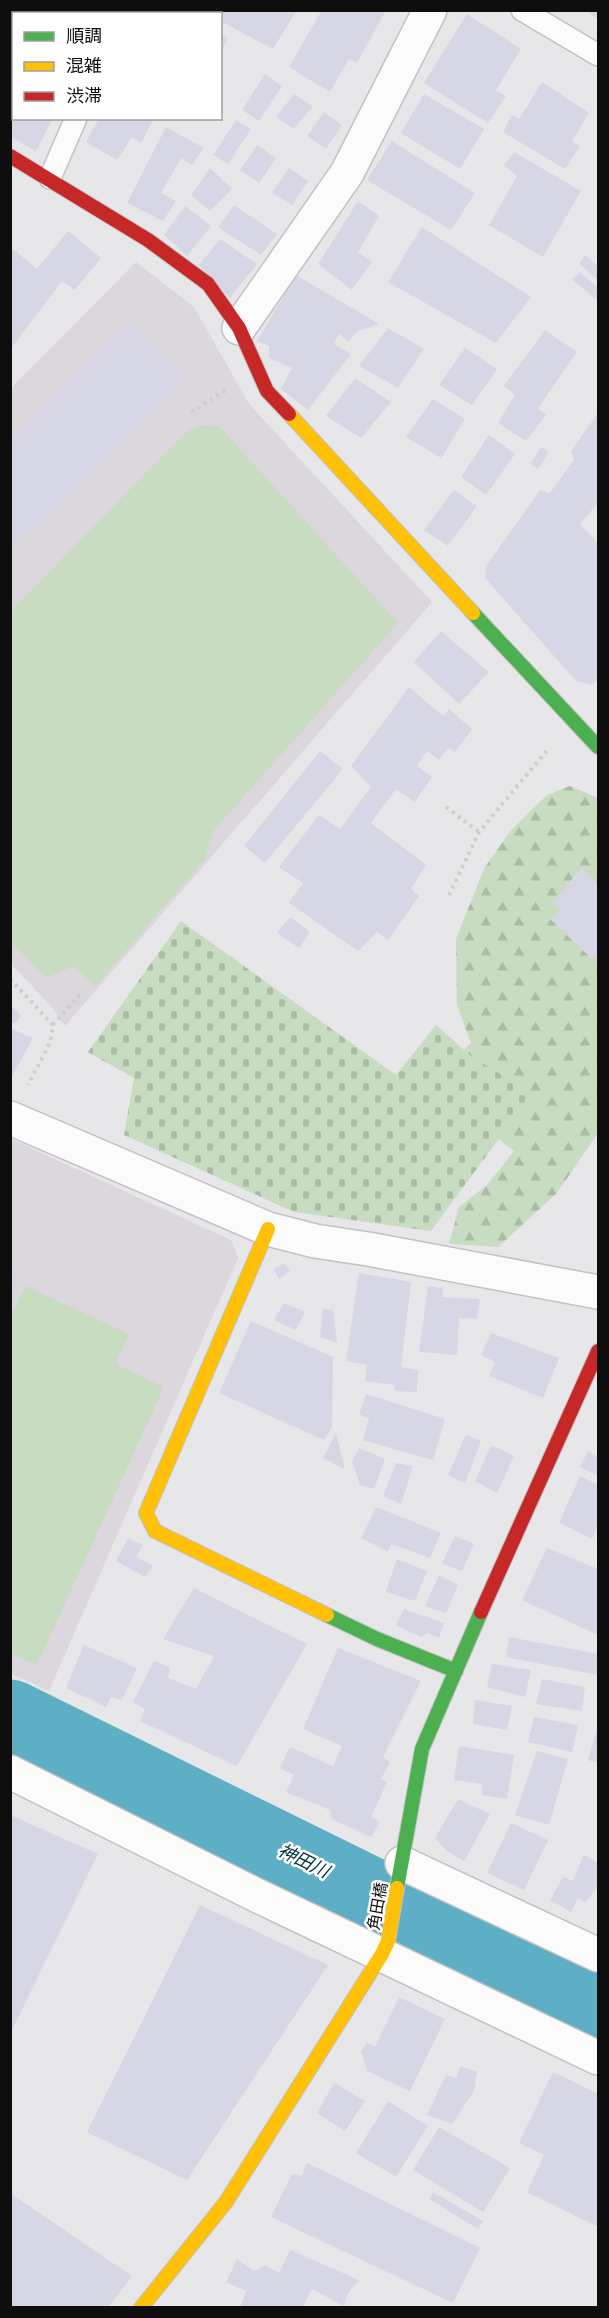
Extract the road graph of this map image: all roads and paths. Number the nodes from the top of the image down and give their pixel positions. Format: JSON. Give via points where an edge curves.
{"nodes":[{"id":1,"x":430,"y":10,"type":"edge"},
{"id":2,"x":522,"y":10,"type":"edge"},
{"id":3,"x":598,"y":55,"type":"edge"},
{"id":4,"x":75,"y":120,"type":"edge"},
{"id":5,"x":10,"y":156,"type":"edge"},
{"id":6,"x":50,"y":178,"type":"junction"},
{"id":7,"x":239,"y":327,"type":"junction"},
{"id":8,"x":234,"y":385,"type":"dead end"},
{"id":9,"x":191,"y":412,"type":"dead end"},
{"id":10,"x":550,"y":747,"type":"dead end"},
{"id":11,"x":598,"y":747,"type":"edge"},
{"id":12,"x":446,"y":807,"type":"dead end"},
{"id":13,"x":479,"y":832,"type":"junction"},
{"id":14,"x":450,"y":895,"type":"dead end"},
{"id":15,"x":10,"y":979,"type":"edge"},
{"id":16,"x":83,"y":992,"type":"dead end"},
{"id":17,"x":53,"y":1025,"type":"junction"},
{"id":18,"x":11,"y":1118,"type":"edge"},
{"id":19,"x":268,"y":1229,"type":"junction"},
{"id":20,"x":598,"y":1292,"type":"edge"},
{"id":21,"x":598,"y":1351,"type":"edge"},
{"id":22,"x":456,"y":1671,"type":"junction"},
{"id":23,"x":10,"y":1772,"type":"edge"},
{"id":24,"x":401,"y":1870,"type":"junction"},
{"id":25,"x":385,"y":1948,"type":"junction"},
{"id":26,"x":598,"y":1955,"type":"edge"},
{"id":27,"x":598,"y":2058,"type":"edge"},
{"id":28,"x":141,"y":2307,"type":"edge"}],
"edges":[{"from":1,"to":7,"type":"street","via":[[347,172]]},
{"from":2,"to":3,"type":"lane"},
{"from":4,"to":6,"type":"lane"},
{"from":5,"to":6,"type":"street"},
{"from":6,"to":7,"type":"street","via":[[148,240],[208,284]]},
{"from":7,"to":11,"type":"street","via":[[267,391]]},
{"from":8,"to":9,"type":"path"},
{"from":10,"to":13,"type":"path"},
{"from":12,"to":13,"type":"path"},
{"from":13,"to":14,"type":"path"},
{"from":15,"to":17,"type":"path"},
{"from":16,"to":17,"type":"path"},
{"from":17,"to":18,"type":"path","via":[[50,1043]]},
{"from":18,"to":19,"type":"street"},
{"from":19,"to":20,"type":"street"},
{"from":19,"to":22,"type":"street","via":[[146,1513],[155,1531],[377,1639]]},
{"from":21,"to":22,"type":"street","name":"角田橋"},
{"from":22,"to":24,"type":"street","name":"角田橋","via":[[422,1749]]},
{"from":23,"to":25,"type":"street","via":[[254,1893]]},
{"from":24,"to":25,"type":"street","name":"角田橋"},
{"from":24,"to":26,"type":"street"},
{"from":25,"to":27,"type":"street"},
{"from":25,"to":28,"type":"street","via":[[226,2202]]}]}
